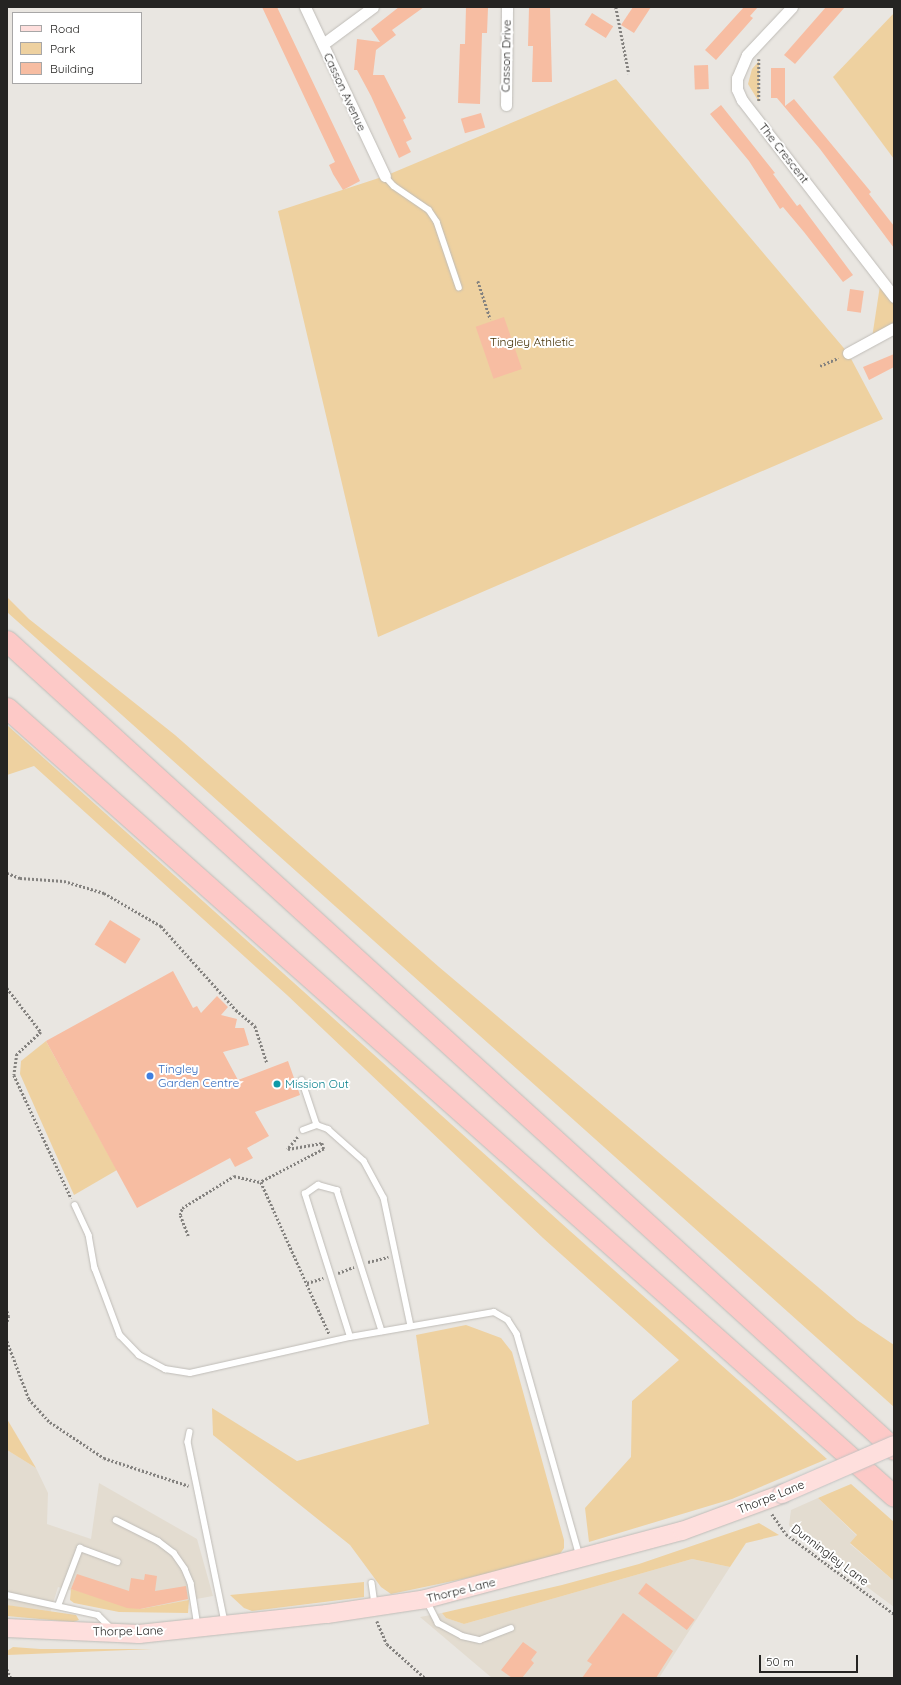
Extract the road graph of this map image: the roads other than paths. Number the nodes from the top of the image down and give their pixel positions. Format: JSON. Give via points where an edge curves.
{"nodes":[{"id":1,"x":305,"y":7,"type":"edge"},
{"id":2,"x":373,"y":7,"type":"edge"},
{"id":3,"x":507,"y":7,"type":"edge"},
{"id":4,"x":792,"y":7,"type":"edge"},
{"id":5,"x":322,"y":44,"type":"junction"},
{"id":6,"x":506,"y":105,"type":"dead end"},
{"id":7,"x":385,"y":176,"type":"joint"},
{"id":8,"x":459,"y":288,"type":"dead end"},
{"id":9,"x":894,"y":297,"type":"edge"},
{"id":10,"x":894,"y":328,"type":"edge"},
{"id":11,"x":848,"y":353,"type":"road end"},
{"id":12,"x":7,"y":641,"type":"edge"},
{"id":13,"x":7,"y":708,"type":"edge"},
{"id":14,"x":302,"y":1080,"type":"dead end"},
{"id":15,"x":317,"y":1125,"type":"junction"},
{"id":16,"x":303,"y":1130,"type":"road end"},
{"id":17,"x":75,"y":1205,"type":"road end"},
{"id":18,"x":411,"y":1326,"type":"junction"},
{"id":19,"x":382,"y":1331,"type":"junction"},
{"id":20,"x":350,"y":1337,"type":"junction"},
{"id":21,"x":190,"y":1432,"type":"dead end"},
{"id":22,"x":894,"y":1445,"type":"edge"},
{"id":23,"x":894,"y":1449,"type":"edge"},
{"id":24,"x":894,"y":1496,"type":"edge"},
{"id":25,"x":116,"y":1520,"type":"dead end"},
{"id":26,"x":581,"y":1559,"type":"junction"},
{"id":27,"x":118,"y":1562,"type":"dead end"},
{"id":28,"x":372,"y":1583,"type":"dead end"},
{"id":29,"x":7,"y":1595,"type":"edge"},
{"id":30,"x":426,"y":1599,"type":"junction"},
{"id":31,"x":58,"y":1606,"type":"junction"},
{"id":32,"x":375,"y":1606,"type":"junction"},
{"id":33,"x":225,"y":1626,"type":"junction"},
{"id":34,"x":7,"y":1628,"type":"edge"},
{"id":35,"x":198,"y":1628,"type":"junction"},
{"id":36,"x":511,"y":1628,"type":"dead end"},
{"id":37,"x":114,"y":1633,"type":"junction"}],
"edges":[{"from":1,"to":5,"type":"street","name":"Casson Avenue"},
{"from":2,"to":5,"type":"street"},
{"from":3,"to":6,"type":"street","name":"Casson Drive"},
{"from":4,"to":9,"type":"street","name":"The Crescent","via":[[747,55],[737,78],[737,88],[742,100]]},
{"from":5,"to":7,"type":"street","name":"Casson Avenue"},
{"from":7,"to":8,"type":"lane","via":[[394,186],[429,210],[437,222]]},
{"from":10,"to":11,"type":"street"},
{"from":12,"to":23,"type":"highway"},
{"from":13,"to":24,"type":"highway"},
{"from":14,"to":15,"type":"lane"},
{"from":15,"to":16,"type":"lane"},
{"from":15,"to":18,"type":"lane","via":[[328,1129],[364,1161],[384,1198]]},
{"from":17,"to":20,"type":"lane","via":[[89,1235],[95,1268],[120,1335],[139,1355],[165,1369],[190,1373]]},
{"from":18,"to":19,"type":"lane"},
{"from":18,"to":26,"type":"lane","via":[[494,1312],[508,1320],[517,1334]]},
{"from":19,"to":20,"type":"lane"},
{"from":19,"to":20,"type":"lane","via":[[337,1190],[318,1185],[305,1194]]},
{"from":21,"to":33,"type":"lane","via":[[188,1442]]},
{"from":22,"to":26,"type":"main road","name":"Thorpe Lane","bridge":true,"via":[[763,1502],[682,1531]]},
{"from":25,"to":35,"type":"lane","via":[[158,1541],[174,1553],[191,1583]]},
{"from":26,"to":30,"type":"main road","name":"Thorpe Lane"},
{"from":27,"to":31,"type":"lane","via":[[80,1548]]},
{"from":28,"to":32,"type":"lane"},
{"from":29,"to":31,"type":"lane"},
{"from":30,"to":32,"type":"main road","name":"Thorpe Lane"},
{"from":30,"to":36,"type":"lane","via":[[438,1623],[462,1636],[480,1640]]},
{"from":31,"to":37,"type":"lane","via":[[98,1616],[106,1621]]},
{"from":32,"to":33,"type":"main road","name":"Thorpe Lane"},
{"from":33,"to":35,"type":"main road","name":"Thorpe Lane"},
{"from":34,"to":37,"type":"main road","name":"Thorpe Lane"},
{"from":35,"to":37,"type":"main road","name":"Thorpe Lane","via":[[139,1634]]}]}
